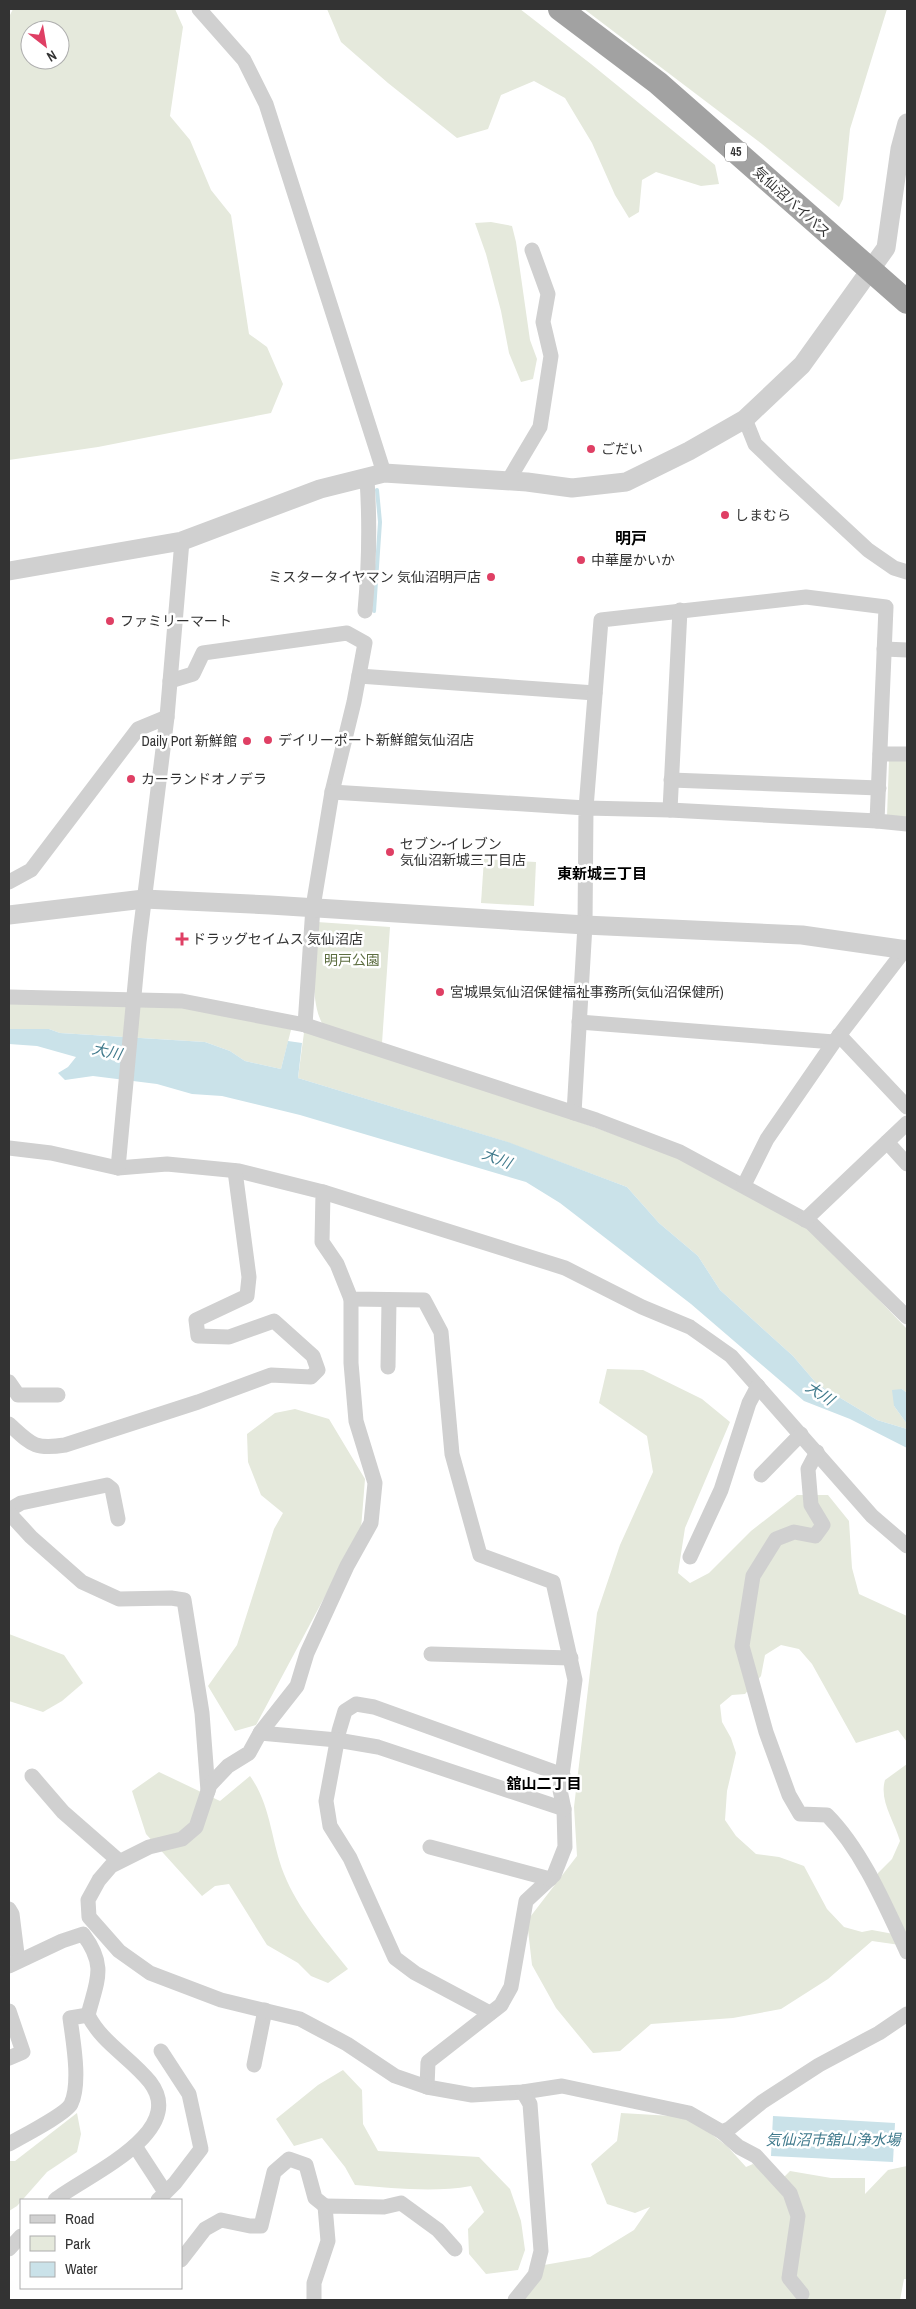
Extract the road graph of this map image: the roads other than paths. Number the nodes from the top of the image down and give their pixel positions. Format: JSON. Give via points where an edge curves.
{"nodes":[{"id":1,"x":198,"y":9,"type":"edge"},
{"id":2,"x":560,"y":9,"type":"edge"},
{"id":3,"x":907,"y":123,"type":"edge"},
{"id":4,"x":902,"y":182,"type":"edge"},
{"id":5,"x":532,"y":250,"type":"dead end"},
{"id":6,"x":870,"y":271,"type":"junction"},
{"id":7,"x":907,"y":302,"type":"edge"},
{"id":8,"x":745,"y":419,"type":"junction"},
{"id":9,"x":375,"y":476,"type":"junction"},
{"id":10,"x":508,"y":481,"type":"junction"},
{"id":11,"x":182,"y":542,"type":"junction"},
{"id":12,"x":9,"y":571,"type":"edge"},
{"id":13,"x":907,"y":572,"type":"edge"},
{"id":14,"x":680,"y":610,"type":"junction"},
{"id":15,"x":365,"y":612,"type":"dead end"},
{"id":16,"x":884,"y":649,"type":"junction"},
{"id":17,"x":907,"y":650,"type":"edge"},
{"id":18,"x":359,"y":676,"type":"junction"},
{"id":19,"x":170,"y":681,"type":"junction"},
{"id":20,"x":595,"y":693,"type":"junction"},
{"id":21,"x":166,"y":717,"type":"junction"},
{"id":22,"x":880,"y":754,"type":"junction"},
{"id":23,"x":907,"y":754,"type":"edge"},
{"id":24,"x":671,"y":780,"type":"junction"},
{"id":25,"x":879,"y":788,"type":"junction"},
{"id":26,"x":332,"y":792,"type":"junction"},
{"id":27,"x":586,"y":808,"type":"junction"},
{"id":28,"x":670,"y":810,"type":"junction"},
{"id":29,"x":877,"y":821,"type":"junction"},
{"id":30,"x":907,"y":824,"type":"edge"},
{"id":31,"x":9,"y":882,"type":"edge"},
{"id":32,"x":144,"y":899,"type":"junction"},
{"id":33,"x":313,"y":907,"type":"junction"},
{"id":34,"x":9,"y":915,"type":"edge"},
{"id":35,"x":585,"y":925,"type":"junction"},
{"id":36,"x":907,"y":949,"type":"edge"},
{"id":37,"x":9,"y":997,"type":"edge"},
{"id":38,"x":579,"y":1022,"type":"junction"},
{"id":39,"x":305,"y":1024,"type":"junction"},
{"id":40,"x":837,"y":1038,"type":"junction"},
{"id":41,"x":907,"y":1106,"type":"edge"},
{"id":42,"x":574,"y":1113,"type":"junction"},
{"id":43,"x":907,"y":1123,"type":"edge"},
{"id":44,"x":887,"y":1142,"type":"junction"},
{"id":45,"x":9,"y":1148,"type":"edge"},
{"id":46,"x":907,"y":1164,"type":"edge"},
{"id":47,"x":118,"y":1168,"type":"junction"},
{"id":48,"x":235,"y":1170,"type":"junction"},
{"id":49,"x":744,"y":1185,"type":"junction"},
{"id":50,"x":323,"y":1192,"type":"junction"},
{"id":51,"x":805,"y":1220,"type":"junction"},
{"id":52,"x":351,"y":1299,"type":"junction"},
{"id":53,"x":389,"y":1300,"type":"junction"},
{"id":54,"x":907,"y":1316,"type":"edge"},
{"id":55,"x":388,"y":1367,"type":"dead end"},
{"id":56,"x":9,"y":1382,"type":"edge"},
{"id":57,"x":758,"y":1386,"type":"junction"},
{"id":58,"x":58,"y":1395,"type":"dead end"},
{"id":59,"x":9,"y":1424,"type":"edge"},
{"id":60,"x":801,"y":1434,"type":"junction"},
{"id":61,"x":817,"y":1452,"type":"junction"},
{"id":62,"x":761,"y":1475,"type":"dead end"},
{"id":63,"x":9,"y":1512,"type":"edge"},
{"id":64,"x":118,"y":1519,"type":"dead end"},
{"id":65,"x":907,"y":1546,"type":"edge"},
{"id":66,"x":690,"y":1556,"type":"dead end"},
{"id":67,"x":431,"y":1654,"type":"dead end"},
{"id":68,"x":571,"y":1658,"type":"junction"},
{"id":69,"x":260,"y":1734,"type":"junction"},
{"id":70,"x":337,"y":1740,"type":"junction"},
{"id":71,"x":562,"y":1775,"type":"junction"},
{"id":72,"x":32,"y":1776,"type":"dead end"},
{"id":73,"x":208,"y":1791,"type":"junction"},
{"id":74,"x":564,"y":1809,"type":"junction"},
{"id":75,"x":430,"y":1847,"type":"dead end"},
{"id":76,"x":119,"y":1861,"type":"junction"},
{"id":77,"x":550,"y":1879,"type":"junction"},
{"id":78,"x":9,"y":1909,"type":"edge"},
{"id":79,"x":95,"y":1924,"type":"junction"},
{"id":80,"x":83,"y":1934,"type":"junction"},
{"id":81,"x":907,"y":1952,"type":"edge"},
{"id":82,"x":12,"y":1959,"type":"edge"},
{"id":83,"x":265,"y":2010,"type":"junction"},
{"id":84,"x":9,"y":2011,"type":"edge"},
{"id":85,"x":490,"y":2013,"type":"junction"},
{"id":86,"x":907,"y":2014,"type":"edge"},
{"id":87,"x":88,"y":2015,"type":"junction"},
{"id":88,"x":162,"y":2051,"type":"dead end"},
{"id":89,"x":9,"y":2058,"type":"edge"},
{"id":90,"x":254,"y":2065,"type":"dead end"},
{"id":91,"x":427,"y":2087,"type":"junction"},
{"id":92,"x":523,"y":2092,"type":"junction"},
{"id":93,"x":722,"y":2132,"type":"junction"},
{"id":94,"x":9,"y":2144,"type":"edge"},
{"id":95,"x":135,"y":2146,"type":"junction"},
{"id":96,"x":161,"y":2196,"type":"edge"},
{"id":97,"x":56,"y":2199,"type":"edge"},
{"id":98,"x":324,"y":2206,"type":"junction"},
{"id":99,"x":20,"y":2237,"type":"edge"},
{"id":100,"x":456,"y":2248,"type":"dead end"},
{"id":101,"x":9,"y":2249,"type":"edge"},
{"id":102,"x":182,"y":2259,"type":"edge"},
{"id":103,"x":802,"y":2294,"type":"dead end"},
{"id":104,"x":314,"y":2300,"type":"edge"},
{"id":105,"x":515,"y":2300,"type":"edge"}],
"edges":[{"from":1,"to":9,"type":"street","via":[[244,60],[266,104]]},
{"from":2,"to":6,"type":"highway","name":"気仙沼バイパス","number":"45","via":[[658,83]]},
{"from":3,"to":4,"type":"street","via":[[900,149]]},
{"from":4,"to":6,"type":"street","via":[[886,248]]},
{"from":5,"to":10,"type":"street","via":[[548,294],[543,322],[551,356],[540,427]]},
{"from":6,"to":7,"type":"highway","name":"気仙沼バイパス","number":"45"},
{"from":6,"to":8,"type":"street","via":[[802,364]]},
{"from":8,"to":10,"type":"street","via":[[626,482],[572,488]]},
{"from":8,"to":13,"type":"street","via":[[755,444],[784,472],[868,550],[894,568]]},
{"from":9,"to":10,"type":"street"},
{"from":9,"to":11,"type":"street","via":[[320,489]]},
{"from":9,"to":15,"type":"street"},
{"from":11,"to":12,"type":"street"},
{"from":11,"to":19,"type":"street"},
{"from":14,"to":16,"type":"street","via":[[806,597],[886,607]]},
{"from":14,"to":20,"type":"street","via":[[601,620]]},
{"from":14,"to":24,"type":"street"},
{"from":16,"to":17,"type":"street"},
{"from":16,"to":22,"type":"street"},
{"from":18,"to":19,"type":"street","via":[[365,643],[347,633],[203,653],[193,674]]},
{"from":18,"to":20,"type":"street"},
{"from":18,"to":26,"type":"street"},
{"from":19,"to":21,"type":"street"},
{"from":20,"to":27,"type":"street"},
{"from":21,"to":31,"type":"street","via":[[138,729],[31,870]]},
{"from":21,"to":32,"type":"street"},
{"from":22,"to":23,"type":"street"},
{"from":22,"to":25,"type":"street"},
{"from":24,"to":25,"type":"street"},
{"from":24,"to":28,"type":"street"},
{"from":25,"to":29,"type":"street"},
{"from":26,"to":27,"type":"street"},
{"from":26,"to":33,"type":"street"},
{"from":27,"to":28,"type":"street"},
{"from":27,"to":35,"type":"street"},
{"from":28,"to":29,"type":"street"},
{"from":29,"to":30,"type":"street"},
{"from":32,"to":33,"type":"street"},
{"from":32,"to":34,"type":"street"},
{"from":32,"to":47,"type":"street"},
{"from":33,"to":35,"type":"street"},
{"from":33,"to":39,"type":"street"},
{"from":35,"to":36,"type":"street","via":[[802,935]]},
{"from":35,"to":38,"type":"street"},
{"from":36,"to":40,"type":"street"},
{"from":37,"to":39,"type":"street","via":[[182,1001]]},
{"from":38,"to":40,"type":"street"},
{"from":38,"to":42,"type":"street"},
{"from":39,"to":42,"type":"street"},
{"from":40,"to":41,"type":"street"},
{"from":40,"to":49,"type":"street","via":[[767,1139]]},
{"from":42,"to":49,"type":"street","via":[[680,1152]]},
{"from":43,"to":44,"type":"street"},
{"from":44,"to":46,"type":"street"},
{"from":44,"to":51,"type":"street"},
{"from":45,"to":47,"type":"street","via":[[51,1153]]},
{"from":47,"to":48,"type":"street","via":[[167,1164]]},
{"from":48,"to":50,"type":"street"},
{"from":48,"to":59,"type":"street","via":[[249,1277],[247,1296],[196,1320],[198,1336],[229,1337],[274,1321],[313,1356],[318,1370],[311,1377],[271,1375],[65,1445],[46,1448],[31,1444]]},
{"from":49,"to":51,"type":"street"},
{"from":50,"to":52,"type":"street","via":[[322,1242],[337,1264]]},
{"from":50,"to":57,"type":"street","via":[[565,1268],[690,1327],[731,1356]]},
{"from":51,"to":54,"type":"street","via":[[812,1223]]},
{"from":52,"to":53,"type":"street"},
{"from":52,"to":69,"type":"street","via":[[351,1362],[356,1421],[375,1483],[371,1523],[347,1566],[307,1653],[297,1686]]},
{"from":53,"to":55,"type":"street"},
{"from":53,"to":68,"type":"street","via":[[424,1300],[440,1332],[452,1454],[480,1555],[554,1582]]},
{"from":56,"to":58,"type":"street","via":[[18,1395]]},
{"from":57,"to":60,"type":"street"},
{"from":57,"to":66,"type":"street","via":[[721,1490]]},
{"from":60,"to":61,"type":"street"},
{"from":60,"to":62,"type":"street"},
{"from":61,"to":65,"type":"street","via":[[872,1516]]},
{"from":61,"to":81,"type":"street","via":[[808,1469],[811,1505],[823,1526],[815,1536],[794,1532],[776,1539],[753,1576],[742,1646],[766,1732],[789,1795],[800,1814],[828,1815],[836,1824],[862,1864]]},
{"from":63,"to":64,"type":"street","via":[[21,1503],[107,1485],[112,1489]]},
{"from":63,"to":73,"type":"street","via":[[30,1537],[82,1582],[118,1599],[184,1600],[202,1713]]},
{"from":67,"to":68,"type":"street"},
{"from":68,"to":71,"type":"street","via":[[575,1680]]},
{"from":69,"to":70,"type":"street"},
{"from":69,"to":73,"type":"street","via":[[248,1753],[228,1766]]},
{"from":70,"to":71,"type":"street","via":[[345,1712],[356,1704],[374,1706]]},
{"from":70,"to":74,"type":"street","via":[[378,1747]]},
{"from":70,"to":85,"type":"street","via":[[326,1801],[330,1826],[350,1858],[395,1958],[415,1973]]},
{"from":71,"to":74,"type":"street","via":[[560,1790]]},
{"from":72,"to":76,"type":"street","via":[[63,1812]]},
{"from":73,"to":76,"type":"street","via":[[196,1827],[182,1839],[149,1846]]},
{"from":74,"to":77,"type":"street","via":[[565,1847]]},
{"from":75,"to":77,"type":"street"},
{"from":76,"to":79,"type":"street","via":[[99,1880],[88,1900],[89,1917]]},
{"from":77,"to":85,"type":"street","via":[[526,1901],[511,1987],[501,2005]]},
{"from":78,"to":82,"type":"street","via":[[12,1914]]},
{"from":79,"to":80,"type":"street"},
{"from":79,"to":83,"type":"street","via":[[118,1951],[150,1974],[221,2000]]},
{"from":80,"to":82,"type":"street"},
{"from":80,"to":87,"type":"street","via":[[97,1955],[99,1975]]},
{"from":83,"to":90,"type":"street"},
{"from":83,"to":91,"type":"street","via":[[300,2019],[347,2044],[395,2076]]},
{"from":84,"to":89,"type":"street","via":[[24,2052]]},
{"from":85,"to":91,"type":"street","via":[[428,2062]]},
{"from":86,"to":93,"type":"street","via":[[879,2034],[820,2065]]},
{"from":87,"to":94,"type":"street","via":[[70,2018],[76,2070],[70,2104],[63,2112]]},
{"from":87,"to":95,"type":"street","via":[[102,2036],[150,2082],[158,2097],[158,2113],[152,2128]]},
{"from":88,"to":96,"type":"street","via":[[189,2094],[201,2149]]},
{"from":91,"to":92,"type":"street","via":[[472,2095]]},
{"from":92,"to":93,"type":"street","via":[[562,2086],[689,2113]]},
{"from":92,"to":105,"type":"street","via":[[530,2104],[540,2251],[535,2275]]},
{"from":93,"to":103,"type":"street","via":[[756,2156],[790,2194],[798,2216],[789,2278]]},
{"from":95,"to":96,"type":"street"},
{"from":95,"to":97,"type":"street"},
{"from":98,"to":100,"type":"street","via":[[384,2207],[401,2203],[438,2230]]},
{"from":98,"to":102,"type":"street","via":[[315,2198],[306,2165],[289,2159],[274,2172],[261,2226],[221,2220],[205,2229]]},
{"from":98,"to":104,"type":"street","via":[[328,2241],[314,2283]]},
{"from":99,"to":101,"type":"street"}]}
